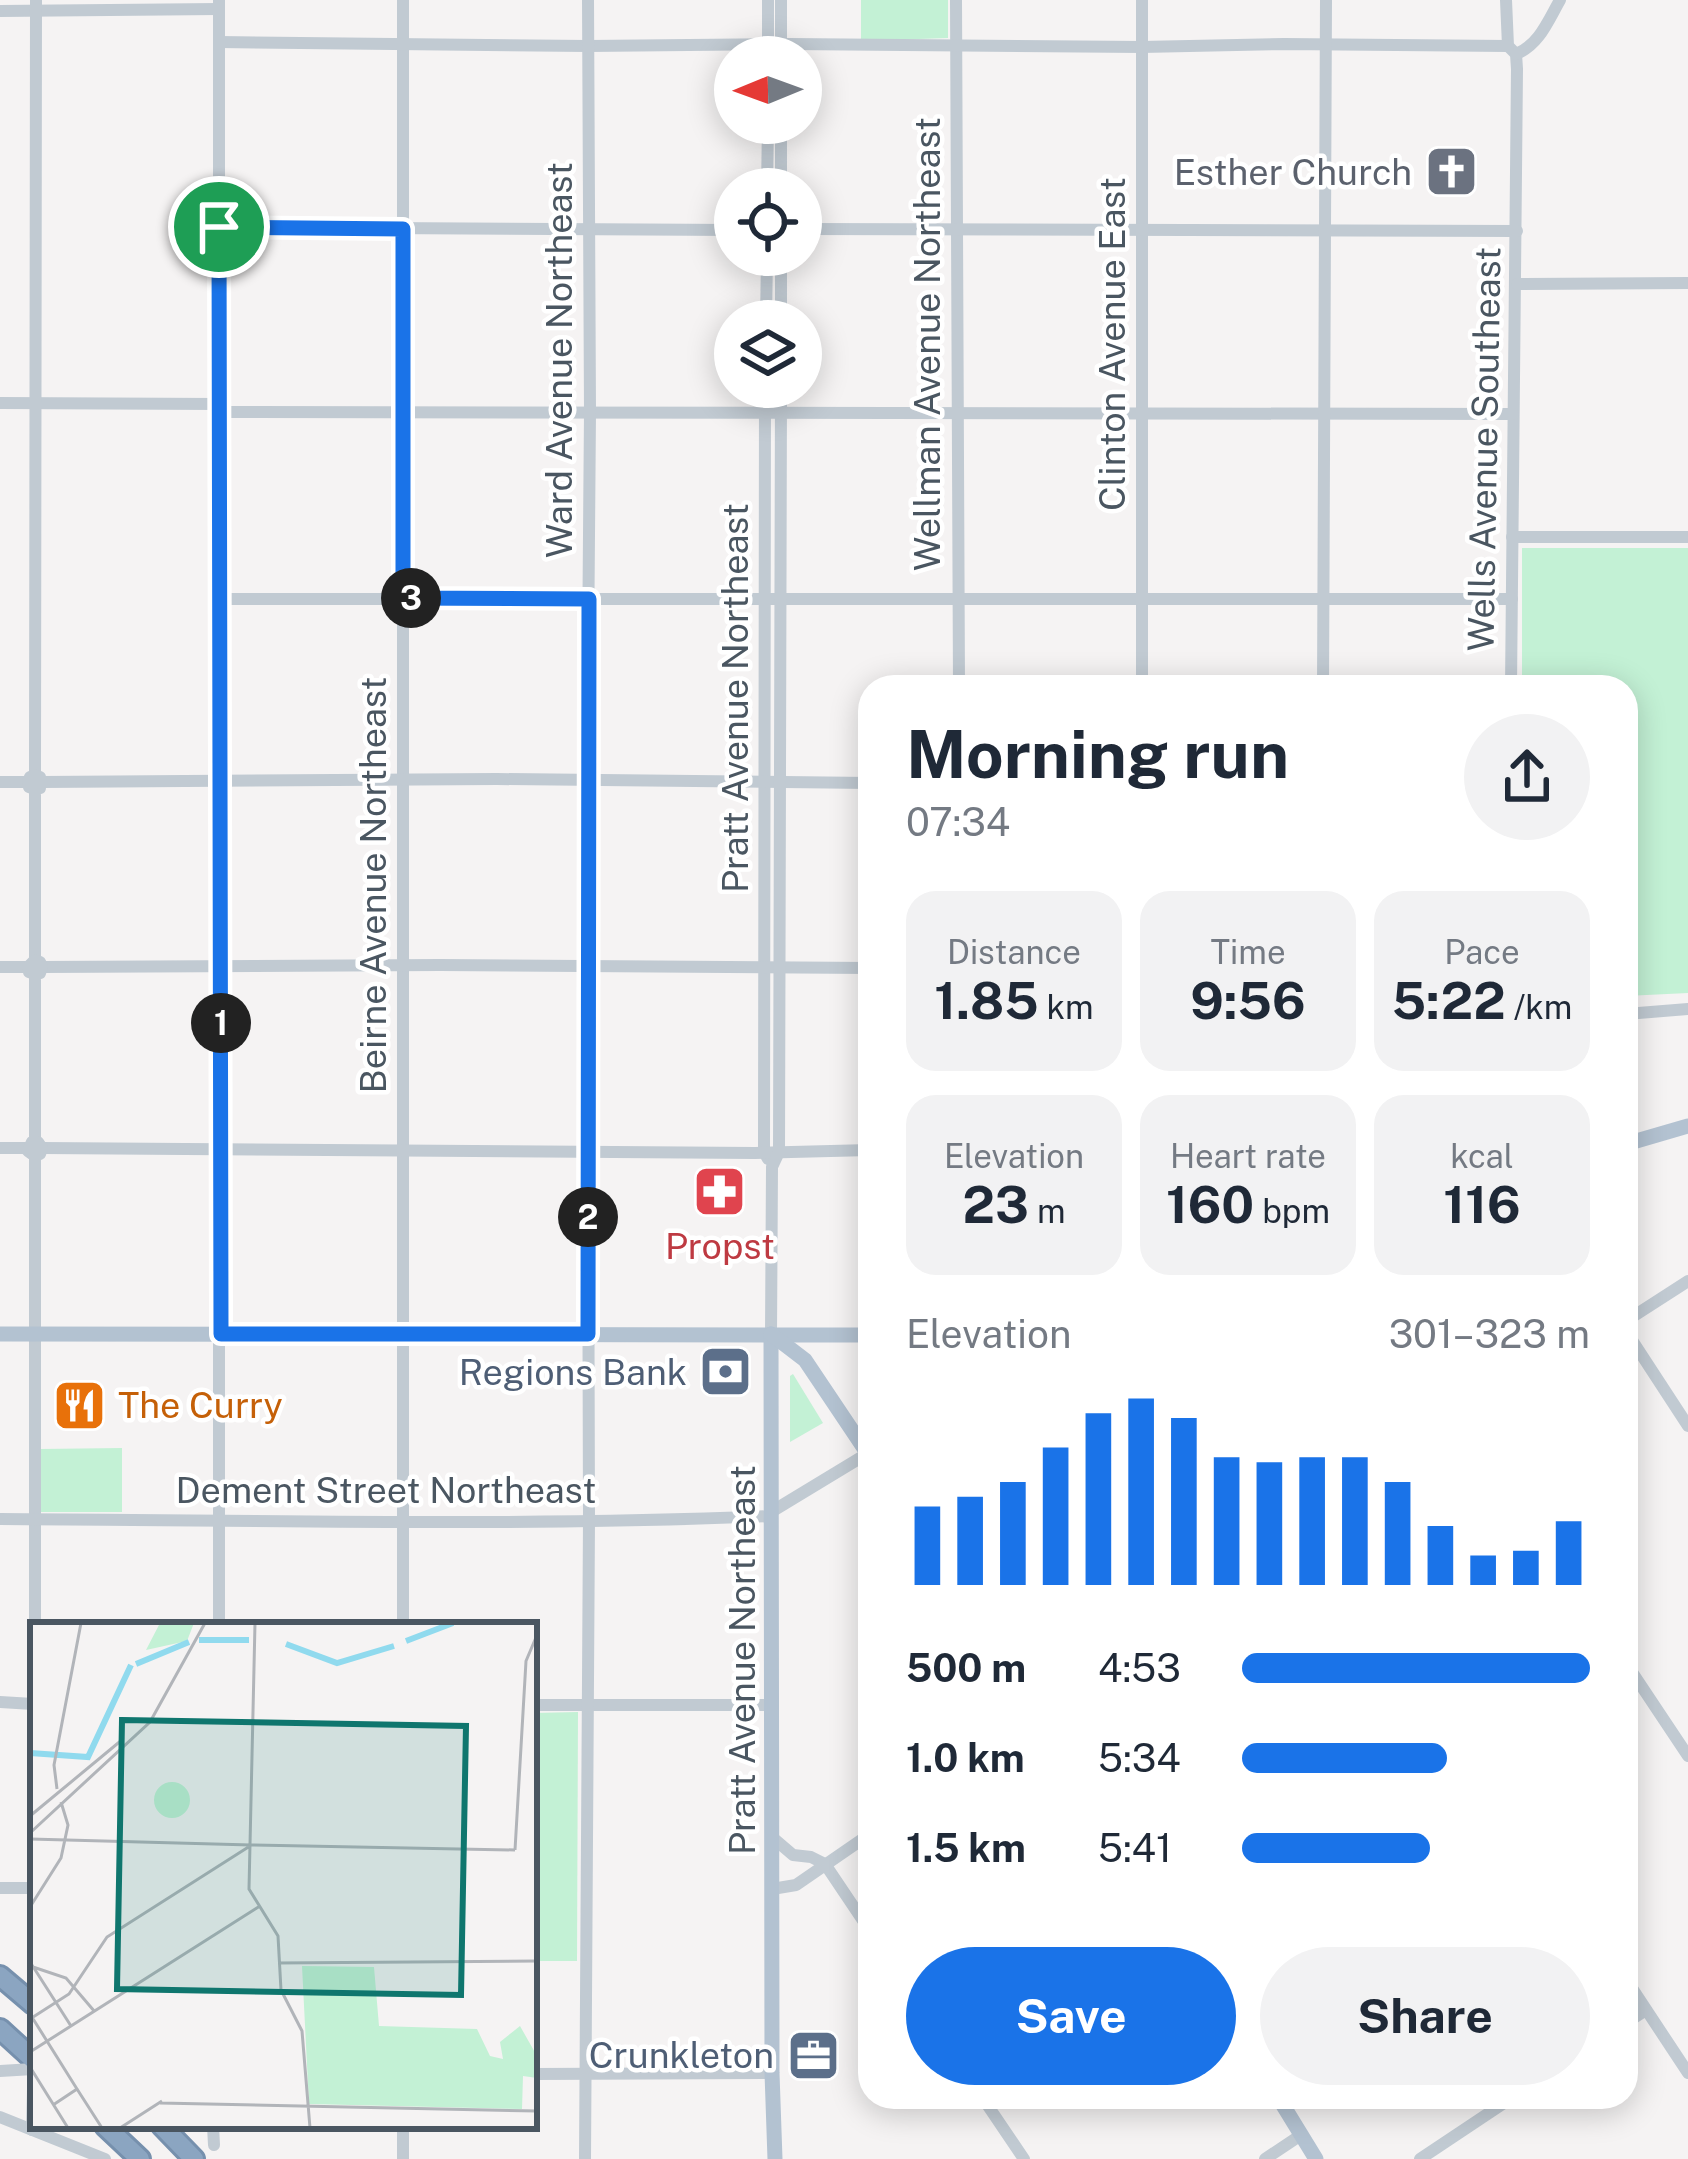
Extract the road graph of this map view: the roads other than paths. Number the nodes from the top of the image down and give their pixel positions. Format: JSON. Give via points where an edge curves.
{"nodes":[{"id":1,"x":403,"y":0,"type":"edge"},
{"id":2,"x":588,"y":0,"type":"edge"},
{"id":3,"x":768,"y":0,"type":"edge"},
{"id":4,"x":781,"y":0,"type":"edge"},
{"id":5,"x":956,"y":0,"type":"edge"},
{"id":6,"x":1142,"y":0,"type":"edge"},
{"id":7,"x":1326,"y":0,"type":"edge"},
{"id":8,"x":1506,"y":0,"type":"edge"},
{"id":9,"x":1560,"y":0,"type":"edge"},
{"id":10,"x":219,"y":4,"type":"edge"},
{"id":11,"x":36,"y":6,"type":"edge"},
{"id":12,"x":0,"y":11,"type":"edge"},
{"id":13,"x":772,"y":36,"type":"edge"},
{"id":14,"x":776,"y":36,"type":"edge"},
{"id":15,"x":220,"y":42,"type":"junction"},
{"id":16,"x":403,"y":43,"type":"junction"},
{"id":17,"x":1326,"y":44,"type":"junction"},
{"id":18,"x":588,"y":46,"type":"junction"},
{"id":19,"x":956,"y":46,"type":"junction"},
{"id":20,"x":1142,"y":47,"type":"junction"},
{"id":21,"x":714,"y":49,"type":"edge"},
{"id":22,"x":822,"y":49,"type":"edge"},
{"id":23,"x":1512,"y":50,"type":"junction"},
{"id":24,"x":219,"y":227,"type":"junction"},
{"id":25,"x":956,"y":228,"type":"junction"},
{"id":26,"x":403,"y":229,"type":"junction"},
{"id":27,"x":1325,"y":229,"type":"junction"},
{"id":28,"x":589,"y":230,"type":"junction"},
{"id":29,"x":714,"y":230,"type":"edge"},
{"id":30,"x":822,"y":230,"type":"edge"},
{"id":31,"x":1142,"y":230,"type":"junction"},
{"id":32,"x":1517,"y":231,"type":"junction"},
{"id":33,"x":1517,"y":284,"type":"junction"},
{"id":34,"x":1688,"y":284,"type":"edge"},
{"id":35,"x":0,"y":403,"type":"edge"},
{"id":36,"x":35,"y":403,"type":"junction"},
{"id":37,"x":219,"y":408,"type":"junction"},
{"id":38,"x":765,"y":408,"type":"edge"},
{"id":39,"x":781,"y":408,"type":"edge"},
{"id":40,"x":403,"y":412,"type":"junction"},
{"id":41,"x":590,"y":412,"type":"junction"},
{"id":42,"x":765,"y":414,"type":"junction"},
{"id":43,"x":781,"y":414,"type":"junction"},
{"id":44,"x":958,"y":414,"type":"junction"},
{"id":45,"x":1324,"y":414,"type":"junction"},
{"id":46,"x":1513,"y":414,"type":"junction"},
{"id":47,"x":1142,"y":415,"type":"junction"},
{"id":48,"x":1512,"y":537,"type":"junction"},
{"id":49,"x":1688,"y":537,"type":"edge"},
{"id":50,"x":403,"y":598,"type":"junction"},
{"id":51,"x":959,"y":598,"type":"junction"},
{"id":52,"x":1324,"y":598,"type":"junction"},
{"id":53,"x":220,"y":599,"type":"junction"},
{"id":54,"x":589,"y":599,"type":"junction"},
{"id":55,"x":773,"y":599,"type":"junction"},
{"id":56,"x":1142,"y":599,"type":"junction"},
{"id":57,"x":1511,"y":599,"type":"junction"},
{"id":58,"x":959,"y":675,"type":"edge"},
{"id":59,"x":1142,"y":675,"type":"edge"},
{"id":60,"x":1323,"y":675,"type":"edge"},
{"id":61,"x":1511,"y":675,"type":"edge"},
{"id":62,"x":587,"y":780,"type":"junction"},
{"id":63,"x":403,"y":781,"type":"junction"},
{"id":64,"x":772,"y":781,"type":"junction"},
{"id":65,"x":0,"y":782,"type":"edge"},
{"id":66,"x":35,"y":782,"type":"junction"},
{"id":67,"x":220,"y":783,"type":"junction"},
{"id":68,"x":858,"y":783,"type":"edge"},
{"id":69,"x":221,"y":966,"type":"junction"},
{"id":70,"x":403,"y":966,"type":"junction"},
{"id":71,"x":0,"y":967,"type":"edge"},
{"id":72,"x":35,"y":967,"type":"junction"},
{"id":73,"x":772,"y":967,"type":"junction"},
{"id":74,"x":587,"y":968,"type":"junction"},
{"id":75,"x":858,"y":968,"type":"edge"},
{"id":76,"x":1688,"y":1009,"type":"edge"},
{"id":77,"x":1638,"y":1013,"type":"edge"},
{"id":78,"x":1688,"y":1126,"type":"edge"},
{"id":79,"x":1638,"y":1141,"type":"edge"},
{"id":80,"x":0,"y":1148,"type":"edge"},
{"id":81,"x":35,"y":1148,"type":"junction"},
{"id":82,"x":221,"y":1148,"type":"junction"},
{"id":83,"x":858,"y":1150,"type":"edge"},
{"id":84,"x":404,"y":1151,"type":"junction"},
{"id":85,"x":588,"y":1151,"type":"junction"},
{"id":86,"x":771,"y":1152,"type":"junction"},
{"id":87,"x":1688,"y":1281,"type":"edge"},
{"id":88,"x":1638,"y":1313,"type":"edge"},
{"id":89,"x":0,"y":1334,"type":"edge"},
{"id":90,"x":34,"y":1334,"type":"junction"},
{"id":91,"x":221,"y":1334,"type":"junction"},
{"id":92,"x":588,"y":1334,"type":"junction"},
{"id":93,"x":771,"y":1334,"type":"junction"},
{"id":94,"x":404,"y":1335,"type":"junction"},
{"id":95,"x":858,"y":1335,"type":"edge"},
{"id":96,"x":1638,"y":1349,"type":"edge"},
{"id":97,"x":1688,"y":1426,"type":"edge"},
{"id":98,"x":858,"y":1438,"type":"edge"},
{"id":99,"x":858,"y":1461,"type":"edge"},
{"id":100,"x":771,"y":1514,"type":"junction"},
{"id":101,"x":0,"y":1519,"type":"edge"},
{"id":102,"x":34,"y":1519,"type":"junction"},
{"id":103,"x":220,"y":1520,"type":"junction"},
{"id":104,"x":589,"y":1520,"type":"junction"},
{"id":105,"x":404,"y":1521,"type":"junction"},
{"id":106,"x":35,"y":1622,"type":"edge"},
{"id":107,"x":219,"y":1622,"type":"edge"},
{"id":108,"x":404,"y":1622,"type":"edge"},
{"id":109,"x":1638,"y":1681,"type":"edge"},
{"id":110,"x":0,"y":1702,"type":"edge"},
{"id":111,"x":30,"y":1704,"type":"edge"},
{"id":112,"x":537,"y":1705,"type":"edge"},
{"id":113,"x":588,"y":1705,"type":"junction"},
{"id":114,"x":772,"y":1705,"type":"junction"},
{"id":115,"x":1688,"y":1756,"type":"edge"},
{"id":116,"x":772,"y":1837,"type":"junction"},
{"id":117,"x":858,"y":1842,"type":"edge"},
{"id":118,"x":825,"y":1864,"type":"junction"},
{"id":119,"x":772,"y":1889,"type":"junction"},
{"id":120,"x":858,"y":1913,"type":"edge"},
{"id":121,"x":0,"y":1976,"type":"edge"},
{"id":122,"x":1638,"y":1998,"type":"edge"},
{"id":123,"x":30,"y":2001,"type":"edge"},
{"id":124,"x":1646,"y":2010,"type":"junction"},
{"id":125,"x":1638,"y":2015,"type":"edge"},
{"id":126,"x":0,"y":2029,"type":"edge"},
{"id":127,"x":30,"y":2056,"type":"edge"},
{"id":128,"x":30,"y":2069,"type":"edge"},
{"id":129,"x":0,"y":2071,"type":"edge"},
{"id":130,"x":772,"y":2072,"type":"junction"},
{"id":131,"x":585,"y":2073,"type":"junction"},
{"id":132,"x":1688,"y":2073,"type":"edge"},
{"id":133,"x":537,"y":2074,"type":"edge"},
{"id":134,"x":990,"y":2109,"type":"edge"},
{"id":135,"x":1285,"y":2109,"type":"edge"},
{"id":136,"x":1495,"y":2109,"type":"edge"},
{"id":137,"x":0,"y":2117,"type":"edge"},
{"id":138,"x":103,"y":2129,"type":"edge"},
{"id":139,"x":105,"y":2129,"type":"edge"},
{"id":140,"x":165,"y":2129,"type":"edge"},
{"id":141,"x":213,"y":2129,"type":"edge"},
{"id":142,"x":32,"y":2130,"type":"joint"},
{"id":143,"x":1301,"y":2135,"type":"junction"},
{"id":144,"x":214,"y":2145,"type":"dead end"},
{"id":145,"x":775,"y":2157,"type":"edge"},
{"id":146,"x":105,"y":2159,"type":"edge"},
{"id":147,"x":126,"y":2159,"type":"edge"},
{"id":148,"x":140,"y":2159,"type":"edge"},
{"id":149,"x":194,"y":2159,"type":"edge"},
{"id":150,"x":585,"y":2159,"type":"edge"},
{"id":151,"x":1024,"y":2159,"type":"edge"},
{"id":152,"x":1265,"y":2159,"type":"edge"},
{"id":153,"x":1316,"y":2159,"type":"edge"},
{"id":154,"x":1420,"y":2159,"type":"edge"}],
"edges":[{"from":1,"to":16,"type":"street","name":"Beirne Avenue Northeast"},
{"from":2,"to":18,"type":"street","name":"Ward Avenue Northeast"},
{"from":3,"to":13,"type":"street"},
{"from":4,"to":14,"type":"street"},
{"from":5,"to":19,"type":"street","name":"Wellman Avenue Northeast"},
{"from":6,"to":20,"type":"street","name":"Clinton Avenue East"},
{"from":7,"to":17,"type":"street"},
{"from":8,"to":23,"type":"street","name":"Wells Avenue Southeast"},
{"from":9,"to":23,"type":"street","via":[[1536,42]]},
{"from":10,"to":11,"type":"street"},
{"from":10,"to":15,"type":"street"},
{"from":11,"to":12,"type":"street"},
{"from":11,"to":36,"type":"street"},
{"from":15,"to":16,"type":"street"},
{"from":15,"to":24,"type":"street"},
{"from":16,"to":18,"type":"street"},
{"from":16,"to":26,"type":"street","name":"Beirne Avenue Northeast"},
{"from":17,"to":20,"type":"street"},
{"from":17,"to":23,"type":"street"},
{"from":17,"to":27,"type":"street"},
{"from":18,"to":21,"type":"street"},
{"from":18,"to":28,"type":"street","name":"Ward Avenue Northeast"},
{"from":19,"to":20,"type":"street"},
{"from":19,"to":22,"type":"street"},
{"from":19,"to":25,"type":"street","name":"Wellman Avenue Northeast"},
{"from":20,"to":31,"type":"street","name":"Clinton Avenue East"},
{"from":23,"to":32,"type":"street","name":"Wells Avenue Southeast"},
{"from":24,"to":26,"type":"street"},
{"from":24,"to":37,"type":"street"},
{"from":25,"to":30,"type":"street"},
{"from":25,"to":31,"type":"street"},
{"from":25,"to":44,"type":"street","name":"Wellman Avenue Northeast"},
{"from":26,"to":28,"type":"street"},
{"from":26,"to":40,"type":"street","name":"Beirne Avenue Northeast"},
{"from":27,"to":31,"type":"street"},
{"from":27,"to":32,"type":"street"},
{"from":27,"to":45,"type":"street"},
{"from":28,"to":29,"type":"street"},
{"from":28,"to":41,"type":"street","name":"Ward Avenue Northeast"},
{"from":31,"to":47,"type":"street","name":"Clinton Avenue East"},
{"from":32,"to":33,"type":"street","name":"Wells Avenue Southeast"},
{"from":33,"to":34,"type":"street"},
{"from":33,"to":46,"type":"street","name":"Wells Avenue Southeast"},
{"from":35,"to":36,"type":"street"},
{"from":36,"to":37,"type":"street"},
{"from":36,"to":66,"type":"street"},
{"from":37,"to":40,"type":"street"},
{"from":37,"to":53,"type":"street"},
{"from":38,"to":42,"type":"street","name":"Pratt Avenue Northeast"},
{"from":39,"to":43,"type":"street","name":"Pratt Avenue Northeast"},
{"from":40,"to":41,"type":"street"},
{"from":40,"to":50,"type":"street","name":"Beirne Avenue Northeast"},
{"from":41,"to":42,"type":"street"},
{"from":41,"to":54,"type":"street","name":"Ward Avenue Northeast"},
{"from":42,"to":43,"type":"street"},
{"from":42,"to":55,"type":"street","name":"Pratt Avenue Northeast"},
{"from":43,"to":44,"type":"street"},
{"from":43,"to":55,"type":"street","name":"Pratt Avenue Northeast"},
{"from":44,"to":47,"type":"street"},
{"from":44,"to":51,"type":"street","name":"Wellman Avenue Northeast"},
{"from":45,"to":46,"type":"street"},
{"from":45,"to":47,"type":"street"},
{"from":45,"to":52,"type":"street"},
{"from":46,"to":48,"type":"street","name":"Wells Avenue Southeast"},
{"from":47,"to":56,"type":"street","name":"Clinton Avenue East"},
{"from":48,"to":49,"type":"street"},
{"from":48,"to":57,"type":"street","name":"Wells Avenue Southeast"},
{"from":50,"to":53,"type":"street"},
{"from":50,"to":54,"type":"street"},
{"from":50,"to":63,"type":"street","name":"Beirne Avenue Northeast"},
{"from":51,"to":55,"type":"street"},
{"from":51,"to":56,"type":"street"},
{"from":51,"to":58,"type":"street","name":"Wellman Avenue Northeast"},
{"from":52,"to":56,"type":"street"},
{"from":52,"to":57,"type":"street"},
{"from":52,"to":60,"type":"street"},
{"from":53,"to":67,"type":"street"},
{"from":54,"to":55,"type":"street"},
{"from":54,"to":62,"type":"street","name":"Ward Avenue Northeast"},
{"from":55,"to":64,"type":"street","name":"Pratt Avenue Northeast"},
{"from":56,"to":59,"type":"street","name":"Clinton Avenue East"},
{"from":57,"to":61,"type":"street","name":"Wells Avenue Southeast"},
{"from":62,"to":63,"type":"street"},
{"from":62,"to":64,"type":"street"},
{"from":62,"to":74,"type":"street","name":"Ward Avenue Northeast"},
{"from":63,"to":67,"type":"street"},
{"from":63,"to":70,"type":"street","name":"Beirne Avenue Northeast"},
{"from":64,"to":68,"type":"street"},
{"from":64,"to":73,"type":"street","name":"Pratt Avenue Northeast"},
{"from":65,"to":66,"type":"street"},
{"from":66,"to":67,"type":"street"},
{"from":66,"to":72,"type":"street"},
{"from":67,"to":69,"type":"street"},
{"from":69,"to":70,"type":"street"},
{"from":69,"to":72,"type":"street"},
{"from":69,"to":82,"type":"street"},
{"from":70,"to":74,"type":"street"},
{"from":70,"to":84,"type":"street","name":"Beirne Avenue Northeast"},
{"from":71,"to":72,"type":"street"},
{"from":72,"to":81,"type":"street"},
{"from":73,"to":74,"type":"street"},
{"from":73,"to":75,"type":"street"},
{"from":73,"to":86,"type":"street","name":"Pratt Avenue Northeast"},
{"from":74,"to":85,"type":"street","name":"Ward Avenue Northeast"},
{"from":76,"to":77,"type":"street"},
{"from":78,"to":79,"type":"main road"},
{"from":80,"to":81,"type":"street"},
{"from":81,"to":82,"type":"street"},
{"from":81,"to":90,"type":"street"},
{"from":82,"to":84,"type":"street"},
{"from":82,"to":91,"type":"street"},
{"from":83,"to":86,"type":"street"},
{"from":84,"to":85,"type":"street"},
{"from":84,"to":94,"type":"street","name":"Beirne Avenue Northeast"},
{"from":85,"to":86,"type":"street"},
{"from":85,"to":92,"type":"street","name":"Ward Avenue Northeast"},
{"from":86,"to":93,"type":"street","name":"Pratt Avenue Northeast"},
{"from":87,"to":88,"type":"street"},
{"from":89,"to":90,"type":"main road"},
{"from":90,"to":91,"type":"main road"},
{"from":90,"to":102,"type":"street"},
{"from":91,"to":94,"type":"main road"},
{"from":91,"to":103,"type":"street"},
{"from":92,"to":93,"type":"main road"},
{"from":92,"to":94,"type":"main road"},
{"from":92,"to":104,"type":"street","name":"Ward Avenue Northeast"},
{"from":93,"to":95,"type":"main road"},
{"from":93,"to":98,"type":"main road","via":[[805,1360]]},
{"from":93,"to":100,"type":"main road","name":"Pratt Avenue Northeast"},
{"from":94,"to":105,"type":"street","name":"Beirne Avenue Northeast"},
{"from":96,"to":97,"type":"street"},
{"from":99,"to":100,"type":"street","name":"Dement Street Northeast"},
{"from":100,"to":104,"type":"street","name":"Dement Street Northeast"},
{"from":100,"to":114,"type":"main road","name":"Pratt Avenue Northeast"},
{"from":101,"to":102,"type":"street","name":"Dement Street Northeast"},
{"from":102,"to":103,"type":"street","name":"Dement Street Northeast"},
{"from":102,"to":106,"type":"street"},
{"from":103,"to":105,"type":"street","name":"Dement Street Northeast"},
{"from":103,"to":107,"type":"street"},
{"from":104,"to":105,"type":"street","name":"Dement Street Northeast"},
{"from":104,"to":113,"type":"street","name":"Ward Avenue Northeast"},
{"from":105,"to":108,"type":"street","name":"Beirne Avenue Northeast"},
{"from":109,"to":115,"type":"street"},
{"from":110,"to":111,"type":"street"},
{"from":112,"to":113,"type":"street"},
{"from":113,"to":114,"type":"street"},
{"from":113,"to":131,"type":"street","name":"Ward Avenue Northeast"},
{"from":114,"to":116,"type":"main road","name":"Pratt Avenue Northeast"},
{"from":116,"to":118,"type":"street","via":[[794,1855]]},
{"from":116,"to":119,"type":"main road","name":"Pratt Avenue Northeast"},
{"from":117,"to":118,"type":"street"},
{"from":118,"to":119,"type":"street","via":[[796,1885]]},
{"from":118,"to":120,"type":"street"},
{"from":119,"to":130,"type":"main road","name":"Pratt Avenue Northeast"},
{"from":121,"to":123,"type":"highway"},
{"from":122,"to":124,"type":"street"},
{"from":124,"to":125,"type":"street"},
{"from":124,"to":132,"type":"street"},
{"from":126,"to":127,"type":"highway"},
{"from":128,"to":129,"type":"street"},
{"from":130,"to":131,"type":"street"},
{"from":130,"to":145,"type":"main road","name":"Pratt Avenue Northeast"},
{"from":131,"to":133,"type":"street"},
{"from":131,"to":150,"type":"street","name":"Ward Avenue Northeast"},
{"from":134,"to":151,"type":"street"},
{"from":135,"to":143,"type":"main road"},
{"from":136,"to":154,"type":"street"},
{"from":137,"to":142,"type":"street"},
{"from":138,"to":147,"type":"highway"},
{"from":139,"to":148,"type":"highway"},
{"from":140,"to":149,"type":"highway"},
{"from":141,"to":144,"type":"street"},
{"from":142,"to":146,"type":"street"},
{"from":143,"to":152,"type":"street"},
{"from":143,"to":153,"type":"main road"}]}
